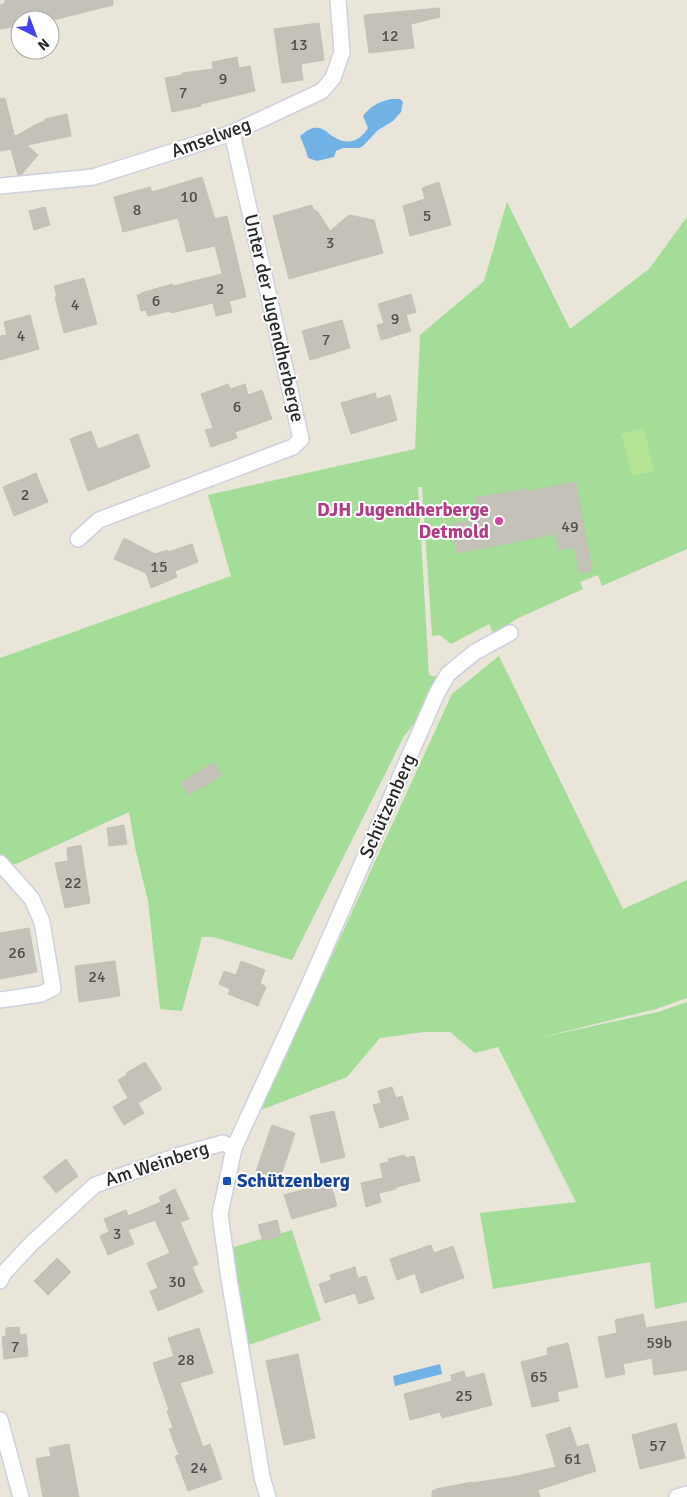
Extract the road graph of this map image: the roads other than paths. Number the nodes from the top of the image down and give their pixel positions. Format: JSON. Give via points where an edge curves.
{"nodes":[{"id":1,"x":338,"y":0,"type":"edge"},
{"id":2,"x":232,"y":133,"type":"junction"},
{"id":3,"x":0,"y":186,"type":"edge"},
{"id":4,"x":78,"y":539,"type":"dead end"},
{"id":5,"x":510,"y":633,"type":"dead end"},
{"id":6,"x":0,"y":863,"type":"edge"},
{"id":7,"x":0,"y":1000,"type":"edge"},
{"id":8,"x":234,"y":1148,"type":"junction"},
{"id":9,"x":0,"y":1281,"type":"edge"},
{"id":10,"x":0,"y":1420,"type":"edge"},
{"id":11,"x":687,"y":1494,"type":"edge"},
{"id":12,"x":21,"y":1497,"type":"edge"},
{"id":13,"x":268,"y":1497,"type":"edge"},
{"id":14,"x":677,"y":1497,"type":"edge"}],
"edges":[{"from":1,"to":2,"type":"street","name":"Amselweg","via":[[342,52],[333,78],[322,91]]},
{"from":2,"to":3,"type":"street","name":"Amselweg","via":[[93,177]]},
{"from":2,"to":4,"type":"street","name":"Unter der Jugendherberge","via":[[301,439],[293,446],[99,520]]},
{"from":5,"to":8,"type":"street","name":"Schützenberg","via":[[475,652],[448,674],[437,693]]},
{"from":6,"to":7,"type":"street","via":[[36,906],[42,922],[53,988],[41,994]]},
{"from":8,"to":9,"type":"street","name":"Am Weinberg","via":[[223,1143],[95,1184],[32,1243]]},
{"from":8,"to":13,"type":"street","name":"Schützenberg","via":[[220,1214],[262,1477]]},
{"from":10,"to":12,"type":"street"},
{"from":11,"to":14,"type":"street"}]}
